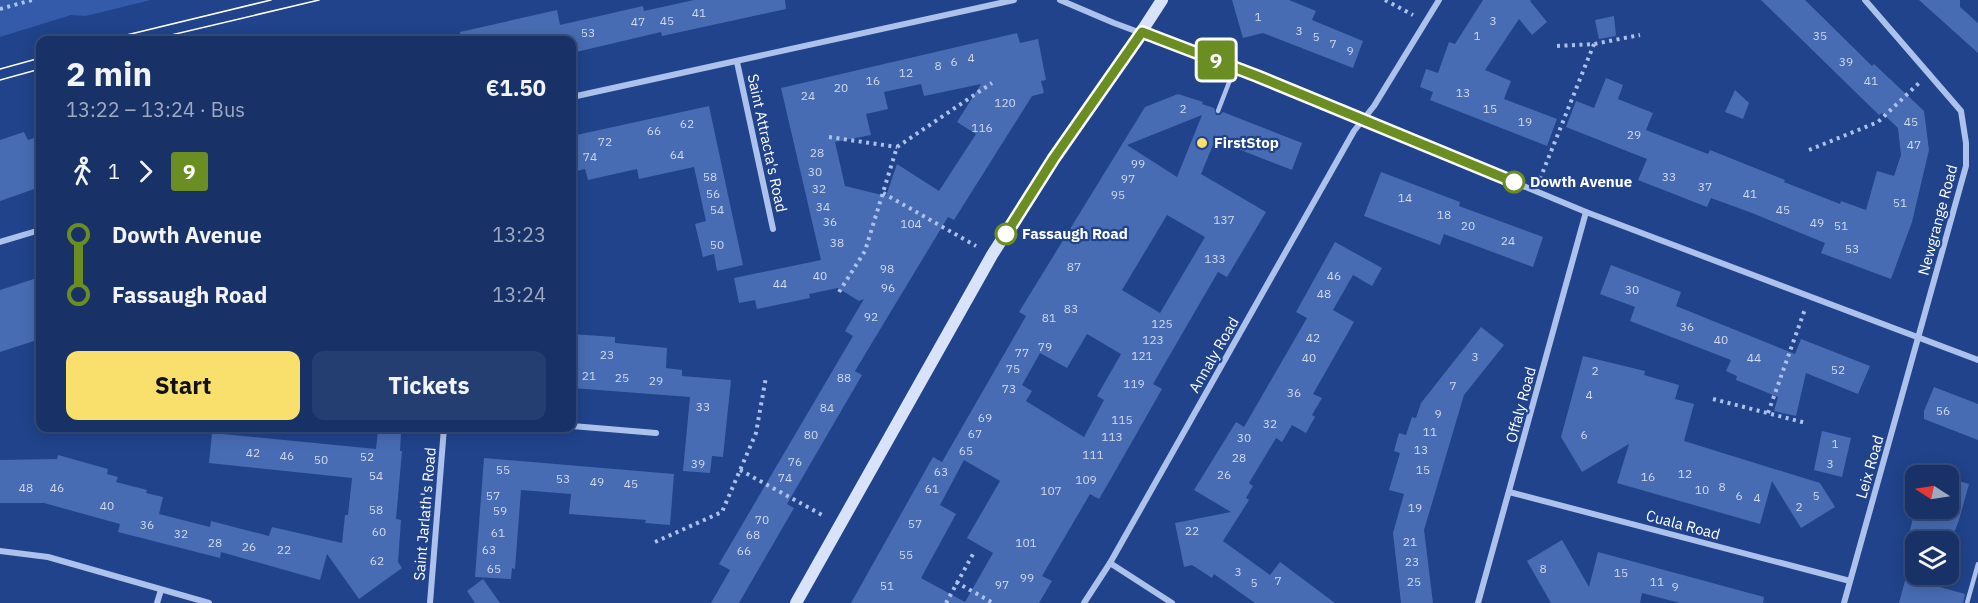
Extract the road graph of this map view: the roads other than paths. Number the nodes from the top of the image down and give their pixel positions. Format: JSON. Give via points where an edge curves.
{"nodes":[{"id":1,"x":1014,"y":0,"type":"edge"},
{"id":2,"x":1060,"y":0,"type":"edge"},
{"id":3,"x":1162,"y":0,"type":"edge"},
{"id":4,"x":1439,"y":0,"type":"edge"},
{"id":5,"x":1865,"y":0,"type":"edge"},
{"id":6,"x":1142,"y":32,"type":"junction"},
{"id":7,"x":736,"y":62,"type":"junction"},
{"id":8,"x":1235,"y":67,"type":"junction"},
{"id":9,"x":576,"y":96,"type":"edge"},
{"id":10,"x":1218,"y":111,"type":"dead end"},
{"id":11,"x":1364,"y":120,"type":"junction"},
{"id":12,"x":1586,"y":212,"type":"junction"},
{"id":13,"x":773,"y":229,"type":"dead end"},
{"id":14,"x":36,"y":231,"type":"edge"},
{"id":15,"x":0,"y":242,"type":"edge"},
{"id":16,"x":1918,"y":337,"type":"junction"},
{"id":17,"x":1978,"y":360,"type":"edge"},
{"id":18,"x":576,"y":426,"type":"edge"},
{"id":19,"x":444,"y":432,"type":"edge"},
{"id":20,"x":656,"y":433,"type":"dead end"},
{"id":21,"x":1509,"y":492,"type":"junction"},
{"id":22,"x":0,"y":551,"type":"edge"},
{"id":23,"x":1110,"y":563,"type":"junction"},
{"id":24,"x":1978,"y":564,"type":"edge"},
{"id":25,"x":1850,"y":581,"type":"junction"},
{"id":26,"x":160,"y":590,"type":"junction"},
{"id":27,"x":157,"y":603,"type":"edge"},
{"id":28,"x":208,"y":603,"type":"edge"},
{"id":29,"x":430,"y":603,"type":"edge"},
{"id":30,"x":796,"y":603,"type":"edge"},
{"id":31,"x":1084,"y":603,"type":"edge"},
{"id":32,"x":1172,"y":603,"type":"edge"},
{"id":33,"x":1478,"y":603,"type":"edge"},
{"id":34,"x":1844,"y":603,"type":"edge"},
{"id":35,"x":1967,"y":603,"type":"edge"}],
"edges":[{"from":1,"to":7,"type":"street","name":"Saint Attracta's Road"},
{"from":2,"to":6,"type":"street"},
{"from":3,"to":6,"type":"street"},
{"from":4,"to":11,"type":"street"},
{"from":5,"to":16,"type":"street","name":"Newgrange Road","via":[[1961,111],[1966,166]]},
{"from":6,"to":8,"type":"street"},
{"from":6,"to":30,"type":"street","via":[[1054,158],[993,255]]},
{"from":7,"to":9,"type":"street","name":"Saint Attracta's Road"},
{"from":7,"to":13,"type":"street","name":"Saint Attracta's Road"},
{"from":8,"to":10,"type":"lane"},
{"from":8,"to":11,"type":"street"},
{"from":11,"to":12,"type":"street"},
{"from":11,"to":23,"type":"street","name":"Annaly Road","via":[[1354,131]]},
{"from":12,"to":16,"type":"street"},
{"from":12,"to":21,"type":"street","name":"Offaly Road"},
{"from":14,"to":15,"type":"street"},
{"from":16,"to":17,"type":"street"},
{"from":16,"to":25,"type":"street","name":"Leix Road"},
{"from":18,"to":20,"type":"street"},
{"from":19,"to":29,"type":"street","name":"Saint Jarlath's Road"},
{"from":21,"to":25,"type":"street","name":"Cuala Road"},
{"from":21,"to":33,"type":"street","name":"Offaly Road"},
{"from":22,"to":26,"type":"street","via":[[48,557]]},
{"from":23,"to":31,"type":"street","name":"Annaly Road"},
{"from":23,"to":32,"type":"street"},
{"from":24,"to":35,"type":"lane"},
{"from":25,"to":34,"type":"street","name":"Leix Road"},
{"from":26,"to":27,"type":"street"},
{"from":26,"to":28,"type":"street"}]}
